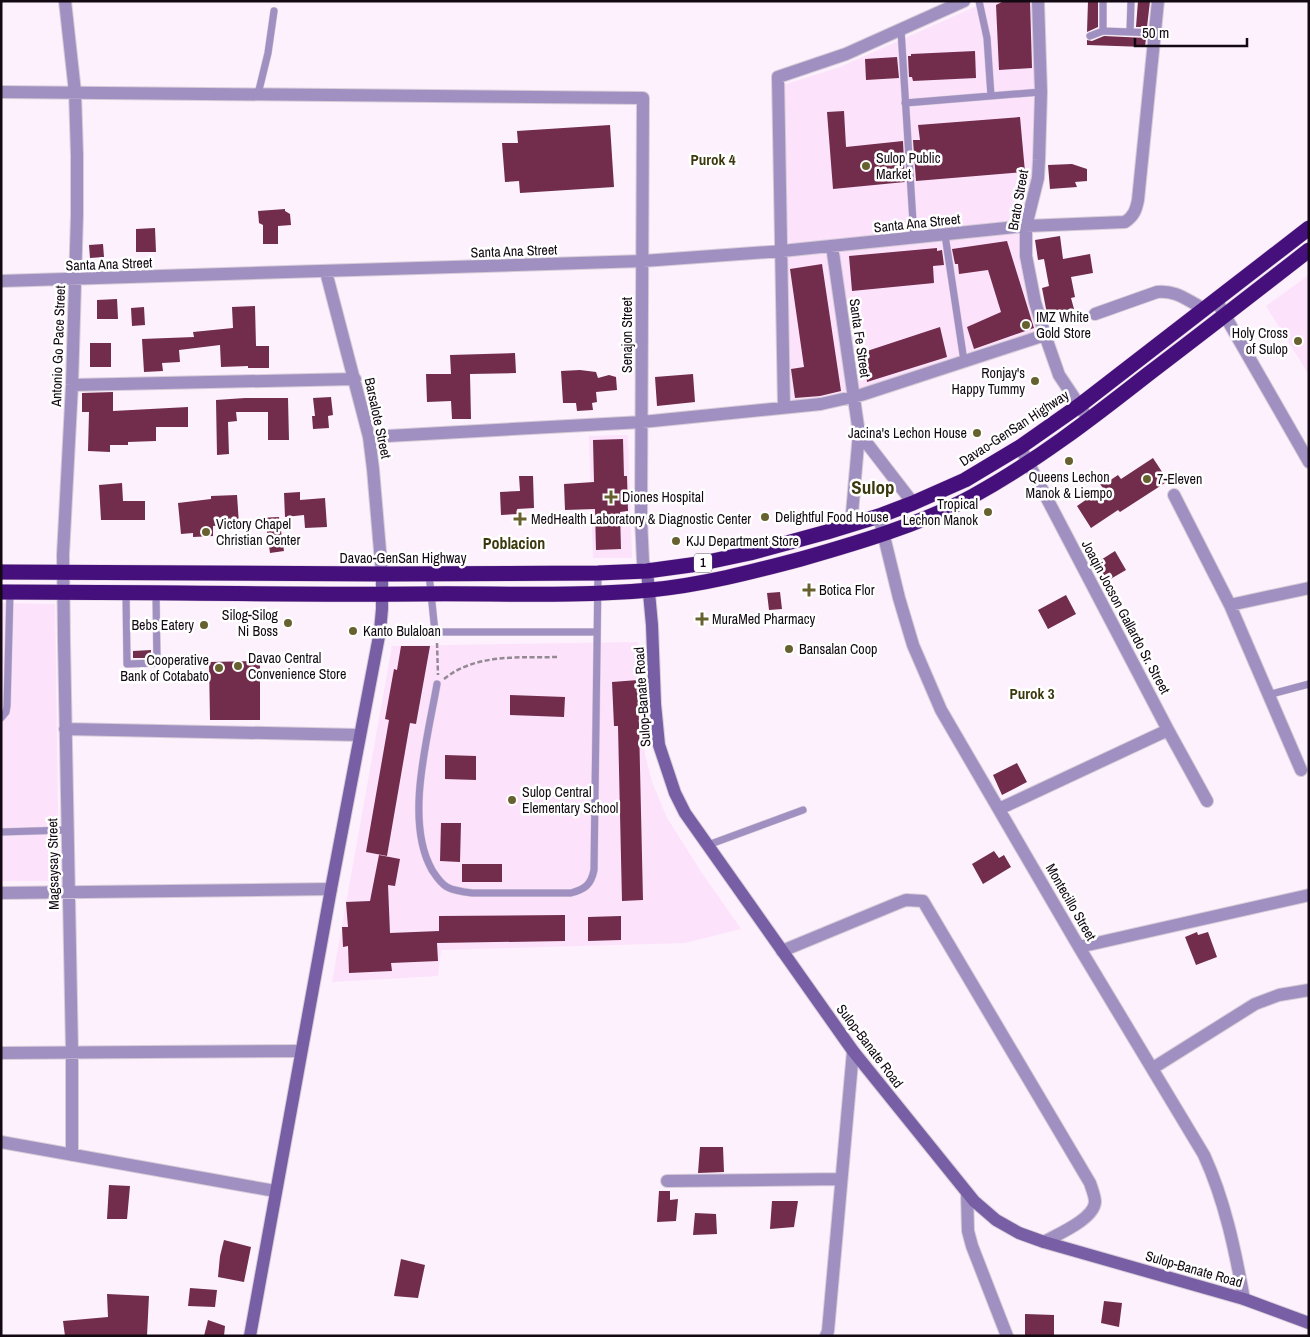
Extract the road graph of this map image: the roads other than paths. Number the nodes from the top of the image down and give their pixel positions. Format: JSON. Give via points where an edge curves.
{"nodes":[{"id":1,"x":65,"y":1,"type":"edge"},
{"id":2,"x":964,"y":1,"type":"edge"},
{"id":3,"x":979,"y":1,"type":"edge"},
{"id":4,"x":1038,"y":1,"type":"edge"},
{"id":5,"x":1103,"y":1,"type":"edge"},
{"id":6,"x":1131,"y":1,"type":"edge"},
{"id":7,"x":1158,"y":1,"type":"edge"},
{"id":8,"x":274,"y":11,"type":"dead end"},
{"id":9,"x":901,"y":30,"type":"junction"},
{"id":10,"x":1103,"y":31,"type":"junction"},
{"id":11,"x":1130,"y":32,"type":"junction"},
{"id":12,"x":1155,"y":33,"type":"junction"},
{"id":13,"x":1090,"y":36,"type":"dead end"},
{"id":14,"x":1,"y":92,"type":"edge"},
{"id":15,"x":75,"y":92,"type":"junction"},
{"id":16,"x":1041,"y":92,"type":"junction"},
{"id":17,"x":258,"y":94,"type":"junction"},
{"id":18,"x":991,"y":96,"type":"junction"},
{"id":19,"x":906,"y":103,"type":"junction"},
{"id":20,"x":1026,"y":226,"type":"junction"},
{"id":21,"x":1309,"y":228,"type":"edge"},
{"id":22,"x":945,"y":235,"type":"junction"},
{"id":23,"x":914,"y":238,"type":"junction"},
{"id":24,"x":832,"y":246,"type":"junction"},
{"id":25,"x":1309,"y":250,"type":"edge"},
{"id":26,"x":782,"y":251,"type":"junction"},
{"id":27,"x":643,"y":261,"type":"junction"},
{"id":28,"x":326,"y":272,"type":"junction"},
{"id":29,"x":76,"y":280,"type":"junction"},
{"id":30,"x":1,"y":281,"type":"edge"},
{"id":31,"x":1211,"y":304,"type":"junction"},
{"id":32,"x":1095,"y":314,"type":"dead end"},
{"id":33,"x":1225,"y":315,"type":"junction"},
{"id":34,"x":1045,"y":335,"type":"junction"},
{"id":35,"x":964,"y":361,"type":"junction"},
{"id":36,"x":355,"y":379,"type":"junction"},
{"id":37,"x":72,"y":385,"type":"junction"},
{"id":38,"x":853,"y":397,"type":"junction"},
{"id":39,"x":1080,"y":405,"type":"junction"},
{"id":40,"x":784,"y":408,"type":"junction"},
{"id":41,"x":1089,"y":420,"type":"junction"},
{"id":42,"x":642,"y":422,"type":"junction"},
{"id":43,"x":860,"y":433,"type":"junction"},
{"id":44,"x":369,"y":437,"type":"junction"},
{"id":45,"x":1020,"y":447,"type":"junction"},
{"id":46,"x":1309,"y":462,"type":"edge"},
{"id":47,"x":1028,"y":463,"type":"junction"},
{"id":48,"x":1174,"y":495,"type":"dead end"},
{"id":49,"x":913,"y":503,"type":"junction"},
{"id":50,"x":879,"y":516,"type":"junction"},
{"id":51,"x":852,"y":524,"type":"junction"},
{"id":52,"x":883,"y":534,"type":"junction"},
{"id":53,"x":647,"y":571,"type":"junction"},
{"id":54,"x":1,"y":572,"type":"edge"},
{"id":55,"x":63,"y":573,"type":"junction"},
{"id":56,"x":598,"y":573,"type":"junction"},
{"id":57,"x":382,"y":574,"type":"junction"},
{"id":58,"x":429,"y":574,"type":"junction"},
{"id":59,"x":1309,"y":588,"type":"edge"},
{"id":60,"x":649,"y":590,"type":"junction"},
{"id":61,"x":6,"y":592,"type":"edge"},
{"id":62,"x":64,"y":593,"type":"junction"},
{"id":63,"x":126,"y":593,"type":"junction"},
{"id":64,"x":156,"y":593,"type":"junction"},
{"id":65,"x":597,"y":593,"type":"junction"},
{"id":66,"x":382,"y":594,"type":"junction"},
{"id":67,"x":431,"y":594,"type":"junction"},
{"id":68,"x":1230,"y":605,"type":"junction"},
{"id":69,"x":596,"y":632,"type":"junction"},
{"id":70,"x":438,"y":684,"type":"road end"},
{"id":71,"x":1309,"y":684,"type":"edge"},
{"id":72,"x":1268,"y":695,"type":"junction"},
{"id":73,"x":1,"y":718,"type":"edge"},
{"id":74,"x":66,"y":729,"type":"junction"},
{"id":75,"x":1168,"y":730,"type":"junction"},
{"id":76,"x":360,"y":735,"type":"junction"},
{"id":77,"x":1301,"y":770,"type":"dead end"},
{"id":78,"x":1208,"y":801,"type":"dead end"},
{"id":79,"x":999,"y":809,"type":"junction"},
{"id":80,"x":803,"y":810,"type":"dead end"},
{"id":81,"x":68,"y":830,"type":"junction"},
{"id":82,"x":1,"y":832,"type":"edge"},
{"id":83,"x":708,"y":845,"type":"junction"},
{"id":84,"x":331,"y":889,"type":"junction"},
{"id":85,"x":68,"y":892,"type":"junction"},
{"id":86,"x":1,"y":893,"type":"edge"},
{"id":87,"x":1309,"y":895,"type":"edge"},
{"id":88,"x":1079,"y":947,"type":"junction"},
{"id":89,"x":782,"y":951,"type":"junction"},
{"id":90,"x":1309,"y":990,"type":"edge"},
{"id":91,"x":853,"y":1050,"type":"junction"},
{"id":92,"x":301,"y":1051,"type":"junction"},
{"id":93,"x":72,"y":1052,"type":"junction"},
{"id":94,"x":1,"y":1054,"type":"edge"},
{"id":95,"x":1153,"y":1068,"type":"junction"},
{"id":96,"x":1,"y":1142,"type":"edge"},
{"id":97,"x":72,"y":1155,"type":"junction"},
{"id":98,"x":842,"y":1179,"type":"junction"},
{"id":99,"x":667,"y":1181,"type":"dead end"},
{"id":100,"x":275,"y":1191,"type":"junction"},
{"id":101,"x":967,"y":1192,"type":"junction"},
{"id":102,"x":1044,"y":1242,"type":"junction"},
{"id":103,"x":1244,"y":1299,"type":"junction"},
{"id":104,"x":1309,"y":1323,"type":"edge"},
{"id":105,"x":250,"y":1336,"type":"edge"},
{"id":106,"x":826,"y":1336,"type":"edge"},
{"id":107,"x":1006,"y":1336,"type":"edge"}],
"edges":[{"from":1,"to":15,"type":"street","name":"Antonio Go Pace Street"},
{"from":2,"to":9,"type":"street"},
{"from":3,"to":18,"type":"lane","via":[[987,38]]},
{"from":4,"to":16,"type":"street","name":"Brato Street"},
{"from":5,"to":10,"type":"lane"},
{"from":6,"to":11,"type":"lane"},
{"from":7,"to":12,"type":"street"},
{"from":8,"to":17,"type":"lane"},
{"from":9,"to":19,"type":"lane"},
{"from":9,"to":26,"type":"street","via":[[838,57],[778,77]]},
{"from":10,"to":11,"type":"lane"},
{"from":10,"to":13,"type":"lane"},
{"from":11,"to":12,"type":"lane"},
{"from":12,"to":20,"type":"street","name":"Santa Ana Street","via":[[1138,200],[1132,218],[1117,223]]},
{"from":14,"to":15,"type":"street"},
{"from":15,"to":17,"type":"street"},
{"from":15,"to":29,"type":"street","name":"Antonio Go Pace Street"},
{"from":16,"to":18,"type":"lane"},
{"from":16,"to":20,"type":"street","name":"Brato Street","via":[[1038,178]]},
{"from":17,"to":27,"type":"street","name":"Senajon Street","via":[[643,98]]},
{"from":18,"to":19,"type":"lane"},
{"from":19,"to":23,"type":"lane"},
{"from":20,"to":22,"type":"street","name":"Santa Ana Street"},
{"from":20,"to":34,"type":"street","name":"Brato Street","via":[[1027,263]]},
{"from":21,"to":31,"type":"highway","name":"Davao-GenSan Highway","number":"1"},
{"from":22,"to":23,"type":"street","name":"Santa Ana Street"},
{"from":22,"to":35,"type":"lane"},
{"from":23,"to":24,"type":"street","name":"Santa Ana Street"},
{"from":24,"to":26,"type":"street","name":"Santa Ana Street"},
{"from":24,"to":38,"type":"street","name":"Santa Fe Street"},
{"from":25,"to":33,"type":"highway","number":"1"},
{"from":26,"to":27,"type":"street","name":"Santa Ana Street"},
{"from":26,"to":40,"type":"street"},
{"from":27,"to":28,"type":"street","name":"Santa Ana Street"},
{"from":27,"to":42,"type":"street","name":"Senajon Street"},
{"from":28,"to":29,"type":"street","name":"Santa Ana Street"},
{"from":28,"to":36,"type":"street","name":"Barsalote Street"},
{"from":29,"to":30,"type":"street","name":"Santa Ana Street"},
{"from":29,"to":37,"type":"street","name":"Antonio Go Pace Street"},
{"from":31,"to":32,"type":"street","via":[[1190,302],[1182,295],[1166,291]]},
{"from":31,"to":33,"type":"street"},
{"from":31,"to":39,"type":"highway","name":"Davao-GenSan Highway","number":"1"},
{"from":33,"to":41,"type":"highway","number":"1"},
{"from":33,"to":46,"type":"street"},
{"from":34,"to":35,"type":"street"},
{"from":34,"to":39,"type":"street","name":"Brato Street","via":[[1059,375]]},
{"from":35,"to":38,"type":"street"},
{"from":36,"to":37,"type":"street"},
{"from":36,"to":44,"type":"street","name":"Barsalote Street"},
{"from":37,"to":55,"type":"street","name":"Antonio Go Pace Street"},
{"from":38,"to":40,"type":"street"},
{"from":38,"to":43,"type":"street","name":"Santa Fe Street"},
{"from":39,"to":41,"type":"street","name":"Brato Street"},
{"from":39,"to":45,"type":"highway","name":"Davao-GenSan Highway","number":"1"},
{"from":40,"to":42,"type":"street"},
{"from":41,"to":47,"type":"highway","number":"1"},
{"from":42,"to":44,"type":"street"},
{"from":42,"to":53,"type":"street","name":"Senajon Street","via":[[641,535]]},
{"from":43,"to":49,"type":"street","name":"Santa Fe Street"},
{"from":43,"to":51,"type":"street","name":"Santa Fe Street"},
{"from":44,"to":57,"type":"street","name":"Barsalote Street"},
{"from":45,"to":47,"type":"street","name":"Joaqin Jocson Gallardo Sr. Street"},
{"from":45,"to":49,"type":"highway","name":"Davao-GenSan Highway","number":"1","via":[[965,480]]},
{"from":47,"to":52,"type":"highway","number":"1","via":[[971,497]]},
{"from":47,"to":75,"type":"street","name":"Joaqin Jocson Gallardo Sr. Street"},
{"from":48,"to":68,"type":"street"},
{"from":49,"to":50,"type":"highway","name":"Davao-GenSan Highway","number":"1"},
{"from":50,"to":51,"type":"highway","name":"Davao-GenSan Highway","number":"1"},
{"from":50,"to":52,"type":"street","name":"Montecillo Street"},
{"from":51,"to":53,"type":"highway","name":"Davao-GenSan Highway","number":"1","via":[[750,553]]},
{"from":52,"to":60,"type":"highway","number":"1","via":[[750,573]]},
{"from":52,"to":79,"type":"street","name":"Montecillo Street","via":[[913,645],[927,680]]},
{"from":53,"to":56,"type":"highway","name":"Davao-GenSan Highway","number":"1"},
{"from":53,"to":60,"type":"main road","name":"Sulop-Banate Road"},
{"from":54,"to":55,"type":"highway","name":"Davao-GenSan Highway","number":"1"},
{"from":55,"to":57,"type":"highway","name":"Davao-GenSan Highway","number":"1"},
{"from":55,"to":62,"type":"street","name":"Magsaysay Street"},
{"from":56,"to":58,"type":"highway","name":"Davao-GenSan Highway","number":"1"},
{"from":56,"to":65,"type":"lane"},
{"from":57,"to":58,"type":"highway","name":"Davao-GenSan Highway","number":"1"},
{"from":57,"to":66,"type":"main road"},
{"from":58,"to":67,"type":"lane"},
{"from":59,"to":68,"type":"street"},
{"from":60,"to":65,"type":"highway","number":"1"},
{"from":60,"to":83,"type":"main road","name":"Sulop-Banate Road","via":[[660,745],[675,793]]},
{"from":61,"to":62,"type":"highway","number":"1"},
{"from":61,"to":73,"type":"lane","via":[[7,706]]},
{"from":62,"to":63,"type":"highway","number":"1"},
{"from":62,"to":74,"type":"street","name":"Magsaysay Street"},
{"from":63,"to":64,"type":"highway","number":"1"},
{"from":63,"to":64,"type":"lane","via":[[127,664],[157,663]]},
{"from":64,"to":66,"type":"highway","number":"1"},
{"from":65,"to":67,"type":"highway","number":"1"},
{"from":65,"to":69,"type":"lane"},
{"from":66,"to":67,"type":"highway","number":"1"},
{"from":66,"to":76,"type":"main road","via":[[380,631]]},
{"from":67,"to":69,"type":"lane","via":[[435,632]]},
{"from":68,"to":72,"type":"street"},
{"from":69,"to":70,"type":"lane","via":[[594,870],[592,880],[581,890],[571,893],[473,893],[446,887],[436,877],[423,844],[419,805],[420,780]]},
{"from":71,"to":72,"type":"lane"},
{"from":72,"to":77,"type":"street"},
{"from":74,"to":76,"type":"street"},
{"from":74,"to":81,"type":"street","name":"Magsaysay Street"},
{"from":75,"to":78,"type":"street","name":"Joaqin Jocson Gallardo Sr. Street"},
{"from":75,"to":79,"type":"street"},
{"from":76,"to":84,"type":"main road"},
{"from":79,"to":88,"type":"street","name":"Montecillo Street"},
{"from":80,"to":83,"type":"lane"},
{"from":81,"to":82,"type":"lane"},
{"from":81,"to":85,"type":"street","name":"Magsaysay Street"},
{"from":83,"to":89,"type":"main road","name":"Sulop-Banate Road"},
{"from":84,"to":85,"type":"street"},
{"from":84,"to":92,"type":"main road"},
{"from":85,"to":86,"type":"street"},
{"from":85,"to":93,"type":"street","name":"Magsaysay Street"},
{"from":87,"to":88,"type":"street"},
{"from":88,"to":95,"type":"street","name":"Montecillo Street"},
{"from":89,"to":91,"type":"main road","name":"Sulop-Banate Road"},
{"from":89,"to":102,"type":"street","via":[[906,900],[923,901],[1090,1183],[1095,1202],[1092,1211],[1084,1220]]},
{"from":90,"to":95,"type":"street","via":[[1278,995],[1256,1004]]},
{"from":91,"to":98,"type":"street"},
{"from":91,"to":101,"type":"main road","name":"Sulop-Banate Road"},
{"from":92,"to":93,"type":"street"},
{"from":92,"to":100,"type":"main road"},
{"from":93,"to":94,"type":"street"},
{"from":93,"to":97,"type":"street","name":"Magsaysay Street"},
{"from":95,"to":103,"type":"street","name":"Montecillo Street","via":[[1214,1178],[1232,1239]]},
{"from":96,"to":97,"type":"street"},
{"from":97,"to":100,"type":"street"},
{"from":98,"to":99,"type":"street"},
{"from":98,"to":106,"type":"street"},
{"from":100,"to":105,"type":"main road"},
{"from":101,"to":102,"type":"main road","name":"Sulop-Banate Road","via":[[996,1220]]},
{"from":101,"to":107,"type":"street","via":[[968,1231],[972,1246]]},
{"from":102,"to":103,"type":"main road","name":"Sulop-Banate Road"},
{"from":103,"to":104,"type":"main road","name":"Sulop-Banate Road"}]}
